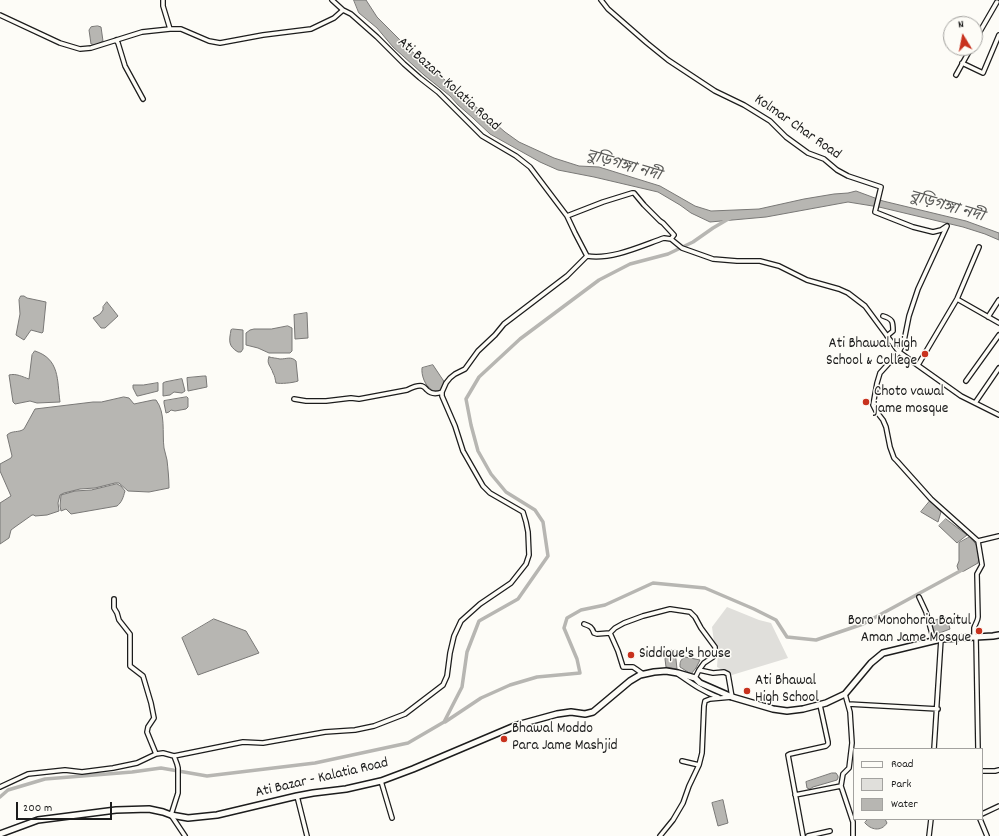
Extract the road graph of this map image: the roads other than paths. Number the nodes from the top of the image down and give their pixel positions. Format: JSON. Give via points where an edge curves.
{"nodes":[{"id":1,"x":163,"y":0,"type":"edge"},
{"id":2,"x":332,"y":0,"type":"edge"},
{"id":3,"x":601,"y":0,"type":"edge"},
{"id":4,"x":997,"y":2,"type":"edge"},
{"id":5,"x":343,"y":10,"type":"junction"},
{"id":6,"x":0,"y":15,"type":"edge"},
{"id":7,"x":983,"y":26,"type":"edge"},
{"id":8,"x":170,"y":29,"type":"junction"},
{"id":9,"x":999,"y":35,"type":"edge"},
{"id":10,"x":116,"y":40,"type":"junction"},
{"id":11,"x":966,"y":56,"type":"edge"},
{"id":12,"x":962,"y":63,"type":"junction"},
{"id":13,"x":956,"y":75,"type":"dead end"},
{"id":14,"x":143,"y":98,"type":"dead end"},
{"id":15,"x":567,"y":216,"type":"junction"},
{"id":16,"x":673,"y":240,"type":"junction"},
{"id":17,"x":980,"y":247,"type":"dead end"},
{"id":18,"x":588,"y":256,"type":"junction"},
{"id":19,"x":957,"y":299,"type":"junction"},
{"id":20,"x":999,"y":300,"type":"edge"},
{"id":21,"x":883,"y":316,"type":"dead end"},
{"id":22,"x":988,"y":317,"type":"junction"},
{"id":23,"x":999,"y":324,"type":"edge"},
{"id":24,"x":999,"y":335,"type":"edge"},
{"id":25,"x":887,"y":336,"type":"junction"},
{"id":26,"x":899,"y":352,"type":"junction"},
{"id":27,"x":918,"y":365,"type":"junction"},
{"id":28,"x":999,"y":368,"type":"edge"},
{"id":29,"x":966,"y":381,"type":"dead end"},
{"id":30,"x":442,"y":392,"type":"junction"},
{"id":31,"x":294,"y":399,"type":"dead end"},
{"id":32,"x":975,"y":403,"type":"junction"},
{"id":33,"x":998,"y":414,"type":"edge"},
{"id":34,"x":999,"y":536,"type":"edge"},
{"id":35,"x":978,"y":541,"type":"junction"},
{"id":36,"x":919,"y":597,"type":"dead end"},
{"id":37,"x":114,"y":599,"type":"dead end"},
{"id":38,"x":584,"y":624,"type":"dead end"},
{"id":39,"x":610,"y":633,"type":"junction"},
{"id":40,"x":999,"y":635,"type":"edge"},
{"id":41,"x":975,"y":637,"type":"junction"},
{"id":42,"x":941,"y":639,"type":"junction"},
{"id":43,"x":934,"y":641,"type":"junction"},
{"id":44,"x":699,"y":670,"type":"junction"},
{"id":45,"x":678,"y":673,"type":"junction"},
{"id":46,"x":644,"y":674,"type":"junction"},
{"id":47,"x":695,"y":678,"type":"junction"},
{"id":48,"x":845,"y":694,"type":"junction"},
{"id":49,"x":732,"y":697,"type":"junction"},
{"id":50,"x":721,"y":698,"type":"junction"},
{"id":51,"x":848,"y":704,"type":"junction"},
{"id":52,"x":820,"y":705,"type":"junction"},
{"id":53,"x":938,"y":710,"type":"junction"},
{"id":54,"x":934,"y":748,"type":"edge"},
{"id":55,"x":978,"y":748,"type":"edge"},
{"id":56,"x":156,"y":754,"type":"junction"},
{"id":57,"x":174,"y":756,"type":"junction"},
{"id":58,"x":682,"y":761,"type":"dead end"},
{"id":59,"x":699,"y":765,"type":"junction"},
{"id":60,"x":999,"y":770,"type":"edge"},
{"id":61,"x":983,"y":771,"type":"edge"},
{"id":62,"x":381,"y":781,"type":"junction"},
{"id":63,"x":841,"y":786,"type":"junction"},
{"id":64,"x":0,"y":787,"type":"edge"},
{"id":65,"x":795,"y":795,"type":"junction"},
{"id":66,"x":296,"y":796,"type":"junction"},
{"id":67,"x":999,"y":806,"type":"edge"},
{"id":68,"x":983,"y":814,"type":"edge"},
{"id":69,"x":171,"y":815,"type":"junction"},
{"id":70,"x":392,"y":818,"type":"dead end"},
{"id":71,"x":931,"y":820,"type":"edge"},
{"id":72,"x":980,"y":820,"type":"edge"},
{"id":73,"x":830,"y":831,"type":"dead end"},
{"id":74,"x":0,"y":834,"type":"edge"},
{"id":75,"x":185,"y":836,"type":"edge"},
{"id":76,"x":307,"y":836,"type":"edge"},
{"id":77,"x":660,"y":836,"type":"edge"},
{"id":78,"x":803,"y":836,"type":"edge"},
{"id":79,"x":808,"y":836,"type":"edge"},
{"id":80,"x":853,"y":836,"type":"edge"},
{"id":81,"x":929,"y":836,"type":"edge"},
{"id":82,"x":987,"y":836,"type":"edge"}],
"edges":[{"from":1,"to":8,"type":"street"},
{"from":2,"to":5,"type":"street","name":"Ati Bazar- Kolatia Road"},
{"from":3,"to":26,"type":"street","name":"Kolmar Char Road","via":[[608,9],[668,60],[770,121],[808,153],[824,159],[848,176],[881,187],[875,212],[933,232],[947,226],[918,289]]},
{"from":4,"to":7,"type":"street"},
{"from":5,"to":8,"type":"street","via":[[334,18],[311,29],[220,42],[209,41],[181,29]]},
{"from":5,"to":15,"type":"street","name":"Ati Bazar- Kolatia Road","via":[[351,14],[438,92],[482,136],[530,167]]},
{"from":6,"to":10,"type":"street","via":[[53,40],[80,49]]},
{"from":8,"to":10,"type":"street","via":[[142,32]]},
{"from":9,"to":12,"type":"street","via":[[983,73]]},
{"from":10,"to":14,"type":"street"},
{"from":11,"to":12,"type":"street"},
{"from":12,"to":13,"type":"street"},
{"from":15,"to":16,"type":"street","via":[[634,193],[674,235]]},
{"from":15,"to":18,"type":"street","name":"Ati Bazar- Kolatia Road"},
{"from":16,"to":18,"type":"street","via":[[664,238],[618,254]]},
{"from":16,"to":25,"type":"street","via":[[682,248],[713,259],[760,261],[848,293],[865,306]]},
{"from":17,"to":19,"type":"street"},
{"from":18,"to":30,"type":"street","via":[[567,276],[504,324],[465,368],[450,378]]},
{"from":19,"to":22,"type":"street"},
{"from":19,"to":27,"type":"street"},
{"from":20,"to":22,"type":"street"},
{"from":21,"to":25,"type":"street","via":[[889,318],[893,325],[893,331]]},
{"from":22,"to":23,"type":"street"},
{"from":24,"to":29,"type":"street"},
{"from":25,"to":26,"type":"street"},
{"from":26,"to":27,"type":"street"},
{"from":26,"to":35,"type":"street","via":[[880,373],[873,402],[886,427],[894,458],[931,499]]},
{"from":27,"to":32,"type":"street"},
{"from":28,"to":32,"type":"street"},
{"from":30,"to":31,"type":"street","via":[[432,393],[421,386],[364,399]]},
{"from":30,"to":57,"type":"street","via":[[463,451],[483,486],[490,493],[523,512],[528,532],[529,555],[526,564],[511,583],[480,604],[461,621],[454,636],[443,685],[405,714],[374,726],[263,743],[243,742]]},
{"from":32,"to":33,"type":"street"},
{"from":34,"to":35,"type":"street"},
{"from":35,"to":41,"type":"street","via":[[982,565],[977,574],[978,621],[974,631]]},
{"from":36,"to":43,"type":"street"},
{"from":37,"to":56,"type":"street","via":[[114,608],[119,620],[130,634],[130,666],[143,676],[151,703],[154,718],[147,732]]},
{"from":38,"to":39,"type":"street","via":[[594,633]]},
{"from":39,"to":44,"type":"street","via":[[624,623],[643,616],[670,609],[690,612],[715,647],[713,657]]},
{"from":39,"to":46,"type":"street","via":[[623,667],[636,668]]},
{"from":40,"to":41,"type":"main road"},
{"from":41,"to":42,"type":"main road"},
{"from":41,"to":55,"type":"street"},
{"from":42,"to":43,"type":"main road"},
{"from":42,"to":53,"type":"street"},
{"from":43,"to":48,"type":"main road","via":[[883,653],[871,663]]},
{"from":44,"to":47,"type":"street"},
{"from":44,"to":49,"type":"street","via":[[728,674]]},
{"from":45,"to":46,"type":"main road","name":"Ati Bazar - Kalatia Road","via":[[666,671]]},
{"from":45,"to":47,"type":"main road","name":"Ati Bazar - Kalatia Road"},
{"from":45,"to":50,"type":"street","via":[[693,685]]},
{"from":46,"to":62,"type":"main road","name":"Ati Bazar - Kalatia Road","via":[[630,681],[593,712],[557,714],[517,725]]},
{"from":47,"to":49,"type":"main road","name":"Ati Bazar - Kalatia Road","via":[[700,683]]},
{"from":48,"to":51,"type":"street"},
{"from":48,"to":52,"type":"main road"},
{"from":49,"to":50,"type":"street"},
{"from":49,"to":52,"type":"main road","via":[[787,711]]},
{"from":50,"to":59,"type":"street","via":[[705,701]]},
{"from":51,"to":53,"type":"street"},
{"from":51,"to":63,"type":"street","via":[[852,744],[849,768],[843,774]]},
{"from":52,"to":65,"type":"street","via":[[828,744],[788,756]]},
{"from":53,"to":54,"type":"street"},
{"from":56,"to":57,"type":"street"},
{"from":56,"to":64,"type":"street","via":[[137,763],[113,768],[28,774]]},
{"from":57,"to":69,"type":"street","via":[[178,764],[178,793]]},
{"from":58,"to":59,"type":"street"},
{"from":59,"to":77,"type":"street","via":[[683,803]]},
{"from":60,"to":61,"type":"street"},
{"from":62,"to":66,"type":"main road","name":"Ati Bazar - Kalatia Road"},
{"from":62,"to":70,"type":"street"},
{"from":63,"to":65,"type":"street"},
{"from":63,"to":80,"type":"street","via":[[853,822]]},
{"from":65,"to":78,"type":"street"},
{"from":66,"to":69,"type":"main road","name":"Ati Bazar - Kalatia Road","via":[[217,815],[188,818]]},
{"from":66,"to":76,"type":"street"},
{"from":67,"to":68,"type":"street"},
{"from":69,"to":74,"type":"main road","name":"Ati Bazar - Kalatia Road","via":[[149,809],[116,810],[38,820]]},
{"from":69,"to":75,"type":"street"},
{"from":71,"to":81,"type":"street"},
{"from":72,"to":82,"type":"street"},
{"from":73,"to":79,"type":"street"}]}
